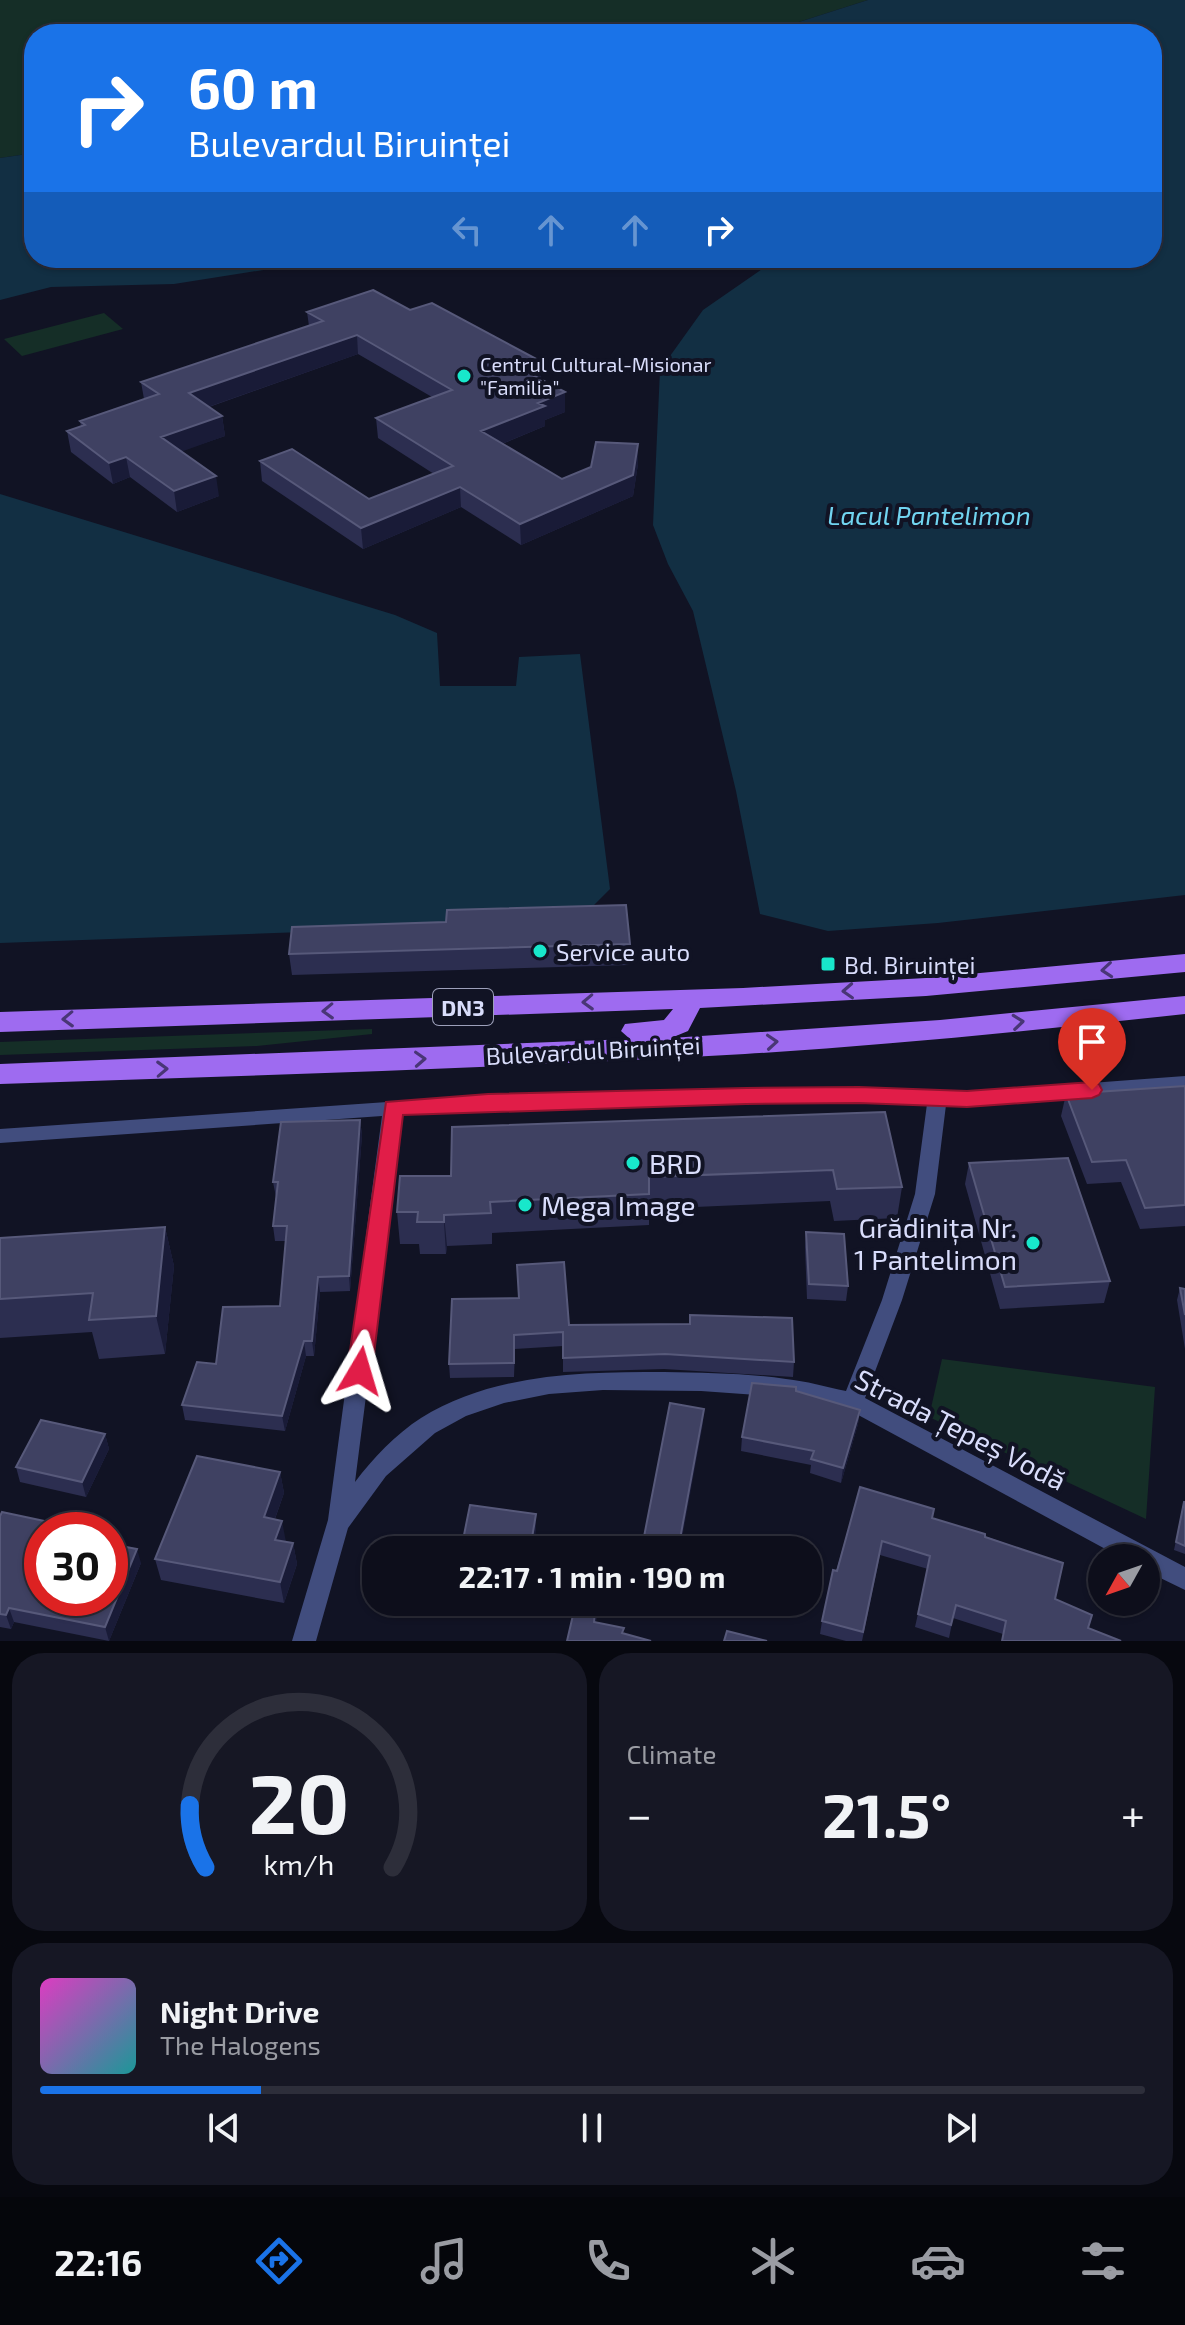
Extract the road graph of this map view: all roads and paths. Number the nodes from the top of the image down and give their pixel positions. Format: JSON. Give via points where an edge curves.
{"nodes":[{"id":1,"x":1185,"y":963,"type":"edge"},
{"id":2,"x":688,"y":998,"type":"junction"},
{"id":3,"x":1185,"y":1005,"type":"edge"},
{"id":4,"x":0,"y":1022,"type":"edge"},
{"id":5,"x":490,"y":1056,"type":"junction"},
{"id":6,"x":0,"y":1074,"type":"edge"},
{"id":7,"x":1185,"y":1083,"type":"edge"},
{"id":8,"x":937,"y":1099,"type":"junction"},
{"id":9,"x":393,"y":1108,"type":"junction"},
{"id":10,"x":0,"y":1136,"type":"edge"},
{"id":11,"x":853,"y":1402,"type":"junction"},
{"id":12,"x":338,"y":1523,"type":"junction"},
{"id":13,"x":1119,"y":1544,"type":"edge"},
{"id":14,"x":1160,"y":1566,"type":"edge"},
{"id":15,"x":1185,"y":1579,"type":"edge"},
{"id":16,"x":304,"y":1641,"type":"edge"}],
"edges":[{"from":1,"to":2,"type":"main road","name":"Bulevardul Biruinței","number":"DN3","one_way":true,"via":[[926,987]]},
{"from":2,"to":4,"type":"main road","name":"Bulevardul Biruinței","number":"DN3","one_way":true},
{"from":2,"to":5,"type":"main road","number":"DN3","via":[[682,1023],[668,1029],[523,1039]]},
{"from":5,"to":3,"type":"main road","name":"Bulevardul Biruinței","number":"DN3","one_way":true,"via":[[895,1033]]},
{"from":6,"to":5,"type":"main road","name":"Bulevardul Biruinței","number":"DN3","one_way":true},
{"from":7,"to":8,"type":"street","name":"Bulevardul Biruinței"},
{"from":8,"to":9,"type":"street","name":"Bulevardul Biruinței","via":[[746,1096]]},
{"from":8,"to":11,"type":"street","via":[[925,1194]]},
{"from":9,"to":10,"type":"street","name":"Bulevardul Biruinței"},
{"from":9,"to":12,"type":"street"},
{"from":11,"to":12,"type":"street","name":"Strada Țepeș Vodă","via":[[787,1388],[701,1382],[576,1383],[504,1394],[427,1426],[378,1469]]},
{"from":11,"to":13,"type":"street","name":"Strada Țepeș Vodă"},
{"from":12,"to":16,"type":"street","name":"Strada Țepeș Vodă"},
{"from":14,"to":15,"type":"street","name":"Strada Țepeș Vodă"}]}
